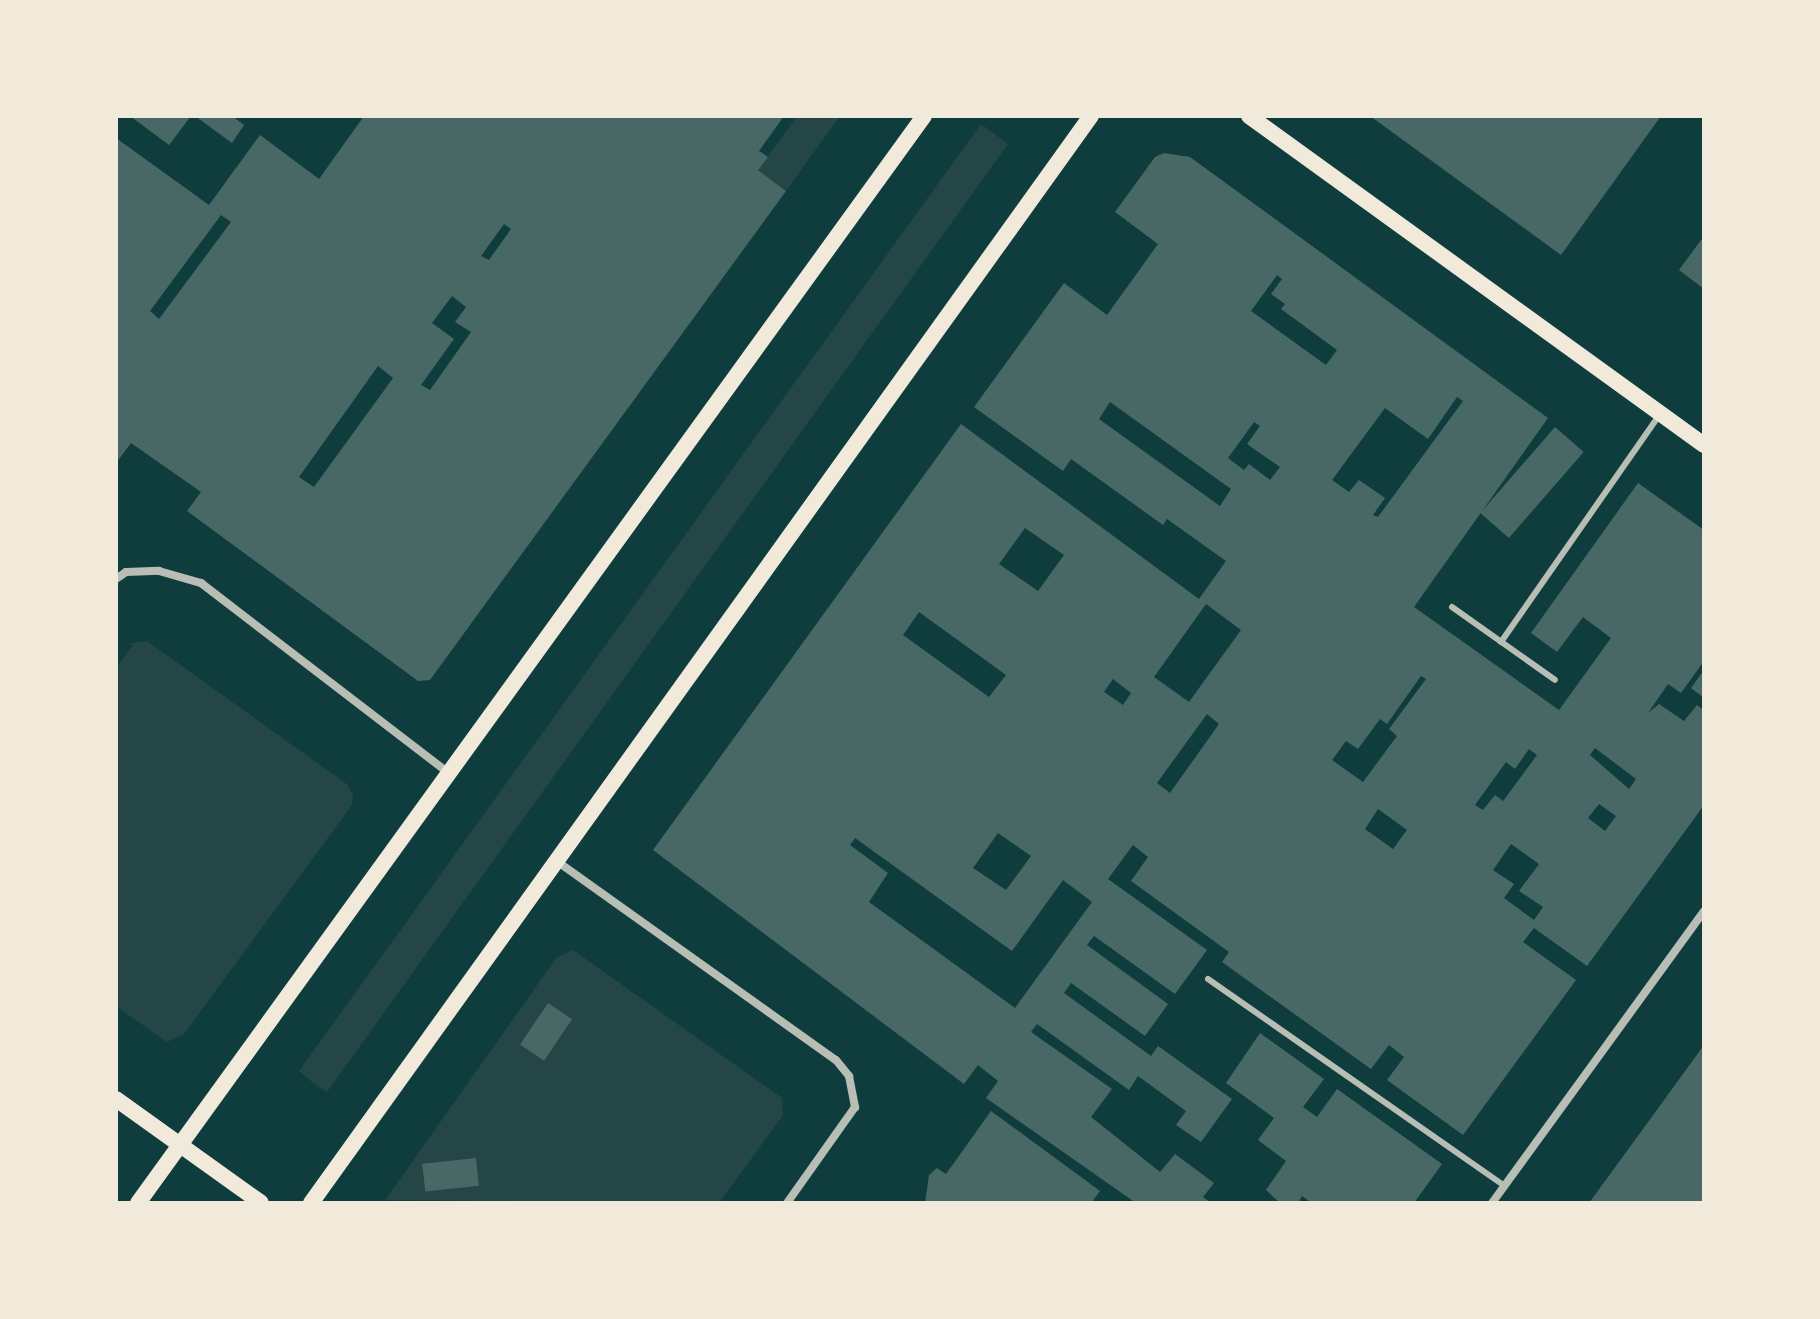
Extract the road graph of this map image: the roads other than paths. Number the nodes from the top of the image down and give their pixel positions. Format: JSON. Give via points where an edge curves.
{"nodes":[{"id":1,"x":924,"y":116,"type":"edge"},
{"id":2,"x":1091,"y":116,"type":"edge"},
{"id":3,"x":1249,"y":116,"type":"edge"},
{"id":4,"x":1660,"y":414,"type":"junction"},
{"id":5,"x":1704,"y":445,"type":"edge"},
{"id":6,"x":116,"y":579,"type":"edge"},
{"id":7,"x":1452,"y":607,"type":"dead end"},
{"id":8,"x":1501,"y":642,"type":"junction"},
{"id":9,"x":1555,"y":680,"type":"dead end"},
{"id":10,"x":450,"y":774,"type":"junction"},
{"id":11,"x":558,"y":862,"type":"junction"},
{"id":12,"x":1704,"y":911,"type":"edge"},
{"id":13,"x":1208,"y":979,"type":"dead end"},
{"id":14,"x":116,"y":1099,"type":"edge"},
{"id":15,"x":181,"y":1144,"type":"junction"},
{"id":16,"x":1505,"y":1186,"type":"junction"},
{"id":17,"x":138,"y":1203,"type":"edge"},
{"id":18,"x":261,"y":1203,"type":"edge"},
{"id":19,"x":311,"y":1203,"type":"edge"},
{"id":20,"x":787,"y":1203,"type":"edge"},
{"id":21,"x":1492,"y":1203,"type":"edge"}],
"edges":[{"from":1,"to":10,"type":"main road"},
{"from":2,"to":11,"type":"main road"},
{"from":3,"to":4,"type":"main road"},
{"from":4,"to":5,"type":"main road"},
{"from":4,"to":8,"type":"lane"},
{"from":6,"to":10,"type":"street","via":[[126,572],[159,571],[201,583]]},
{"from":7,"to":8,"type":"lane"},
{"from":8,"to":9,"type":"lane"},
{"from":10,"to":15,"type":"main road"},
{"from":11,"to":19,"type":"main road"},
{"from":11,"to":20,"type":"street","via":[[836,1060],[849,1076],[855,1107]]},
{"from":12,"to":16,"type":"street"},
{"from":13,"to":16,"type":"lane"},
{"from":14,"to":15,"type":"main road"},
{"from":15,"to":17,"type":"main road"},
{"from":15,"to":18,"type":"main road"},
{"from":16,"to":21,"type":"street"}]}
